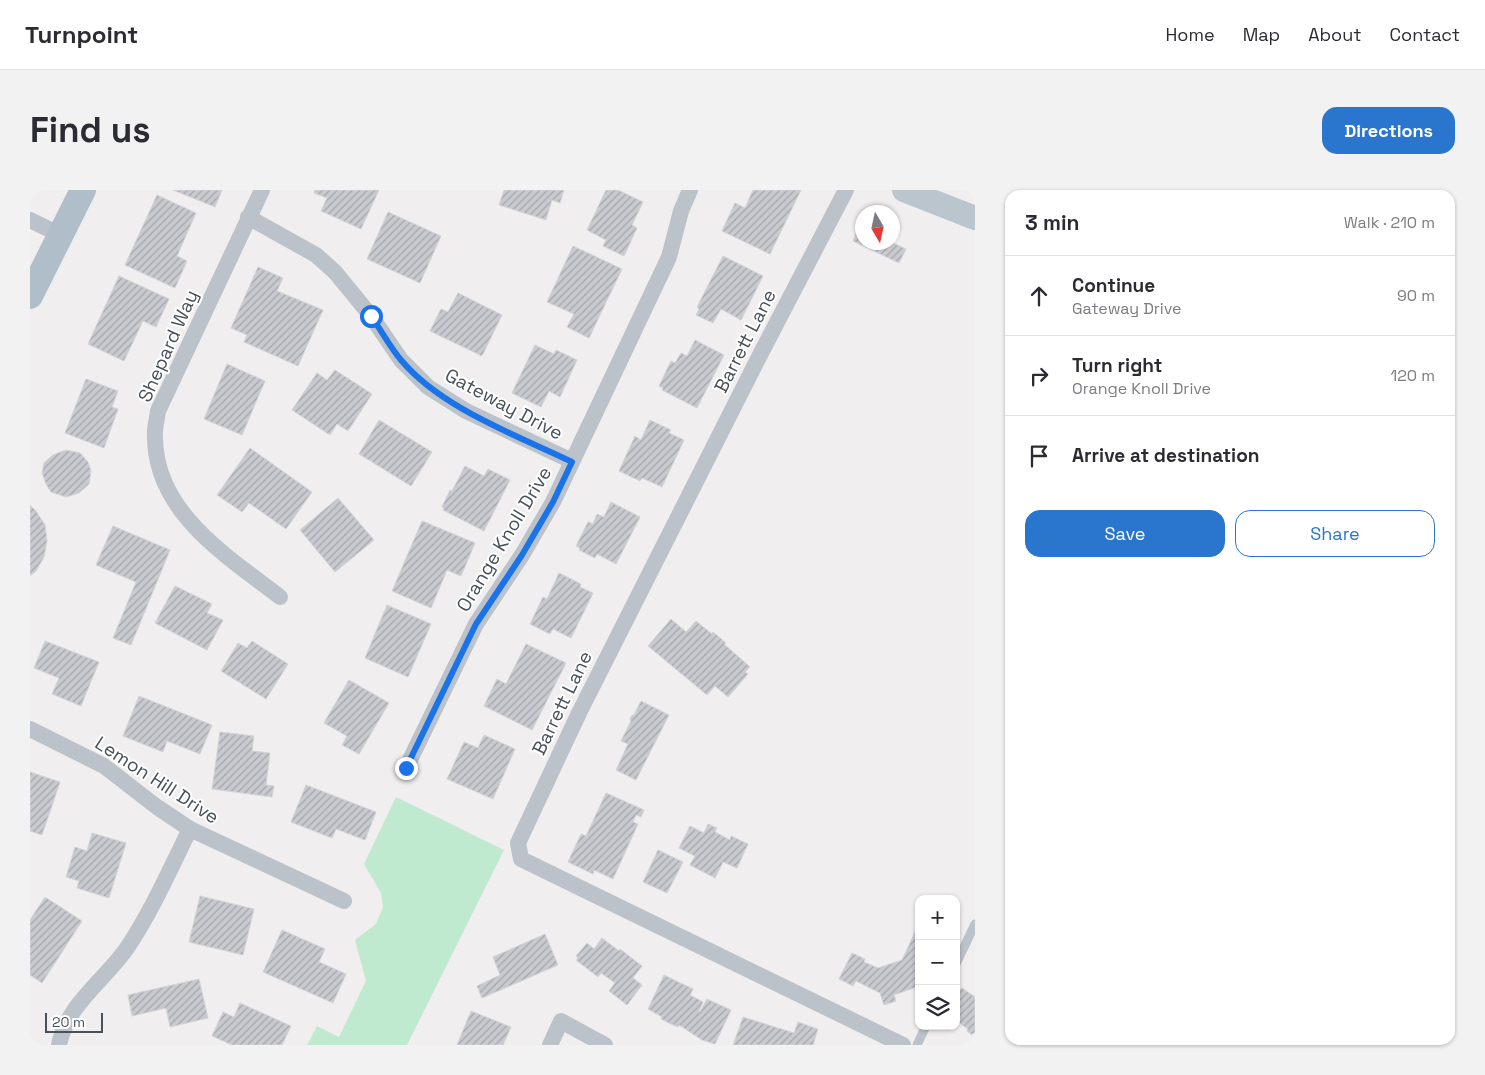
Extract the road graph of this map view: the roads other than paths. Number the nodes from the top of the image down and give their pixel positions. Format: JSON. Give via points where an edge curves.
{"nodes":[{"id":1,"x":83,"y":190,"type":"edge"},
{"id":2,"x":262,"y":190,"type":"edge"},
{"id":3,"x":690,"y":190,"type":"edge"},
{"id":4,"x":846,"y":190,"type":"edge"},
{"id":5,"x":904,"y":190,"type":"edge"},
{"id":6,"x":248,"y":217,"type":"junction"},
{"id":7,"x":975,"y":218,"type":"edge"},
{"id":8,"x":30,"y":220,"type":"edge"},
{"id":9,"x":60,"y":235,"type":"junction"},
{"id":10,"x":30,"y":296,"type":"edge"},
{"id":11,"x":572,"y":462,"type":"junction"},
{"id":12,"x":280,"y":597,"type":"dead end"},
{"id":13,"x":30,"y":729,"type":"edge"},
{"id":14,"x":406,"y":768,"type":"dead end"},
{"id":15,"x":190,"y":829,"type":"junction"},
{"id":16,"x":344,"y":901,"type":"dead end"},
{"id":17,"x":975,"y":924,"type":"edge"},
{"id":18,"x":960,"y":956,"type":"edge"},
{"id":19,"x":924,"y":1030,"type":"edge"},
{"id":20,"x":59,"y":1045,"type":"edge"},
{"id":21,"x":550,"y":1045,"type":"edge"},
{"id":22,"x":605,"y":1045,"type":"edge"},
{"id":23,"x":903,"y":1045,"type":"edge"},
{"id":24,"x":917,"y":1045,"type":"edge"}],
"edges":[{"from":1,"to":9,"type":"main road"},
{"from":2,"to":6,"type":"street","name":"Shepard Way"},
{"from":3,"to":11,"type":"street","name":"Orange Knoll Drive","via":[[669,257]]},
{"from":4,"to":23,"type":"street","name":"Barrett Lane","via":[[579,713],[518,843],[521,859]]},
{"from":5,"to":7,"type":"street"},
{"from":6,"to":11,"type":"street","name":"Gateway Drive","via":[[304,247],[335,272],[401,360],[428,387],[466,411]]},
{"from":6,"to":12,"type":"street","name":"Shepard Way","via":[[158,412],[154,436],[159,470],[171,496],[193,526],[216,548]]},
{"from":8,"to":9,"type":"street"},
{"from":9,"to":10,"type":"main road"},
{"from":11,"to":14,"type":"street","name":"Orange Knoll Drive","via":[[526,548],[476,624]]},
{"from":13,"to":15,"type":"street","name":"Lemon Hill Drive","via":[[104,766],[157,808]]},
{"from":15,"to":16,"type":"street","name":"Lemon Hill Drive"},
{"from":15,"to":20,"type":"street","via":[[151,909],[126,949],[68,1020]]},
{"from":17,"to":18,"type":"lane"},
{"from":19,"to":24,"type":"lane"},
{"from":21,"to":22,"type":"street","via":[[561,1021]]}]}
